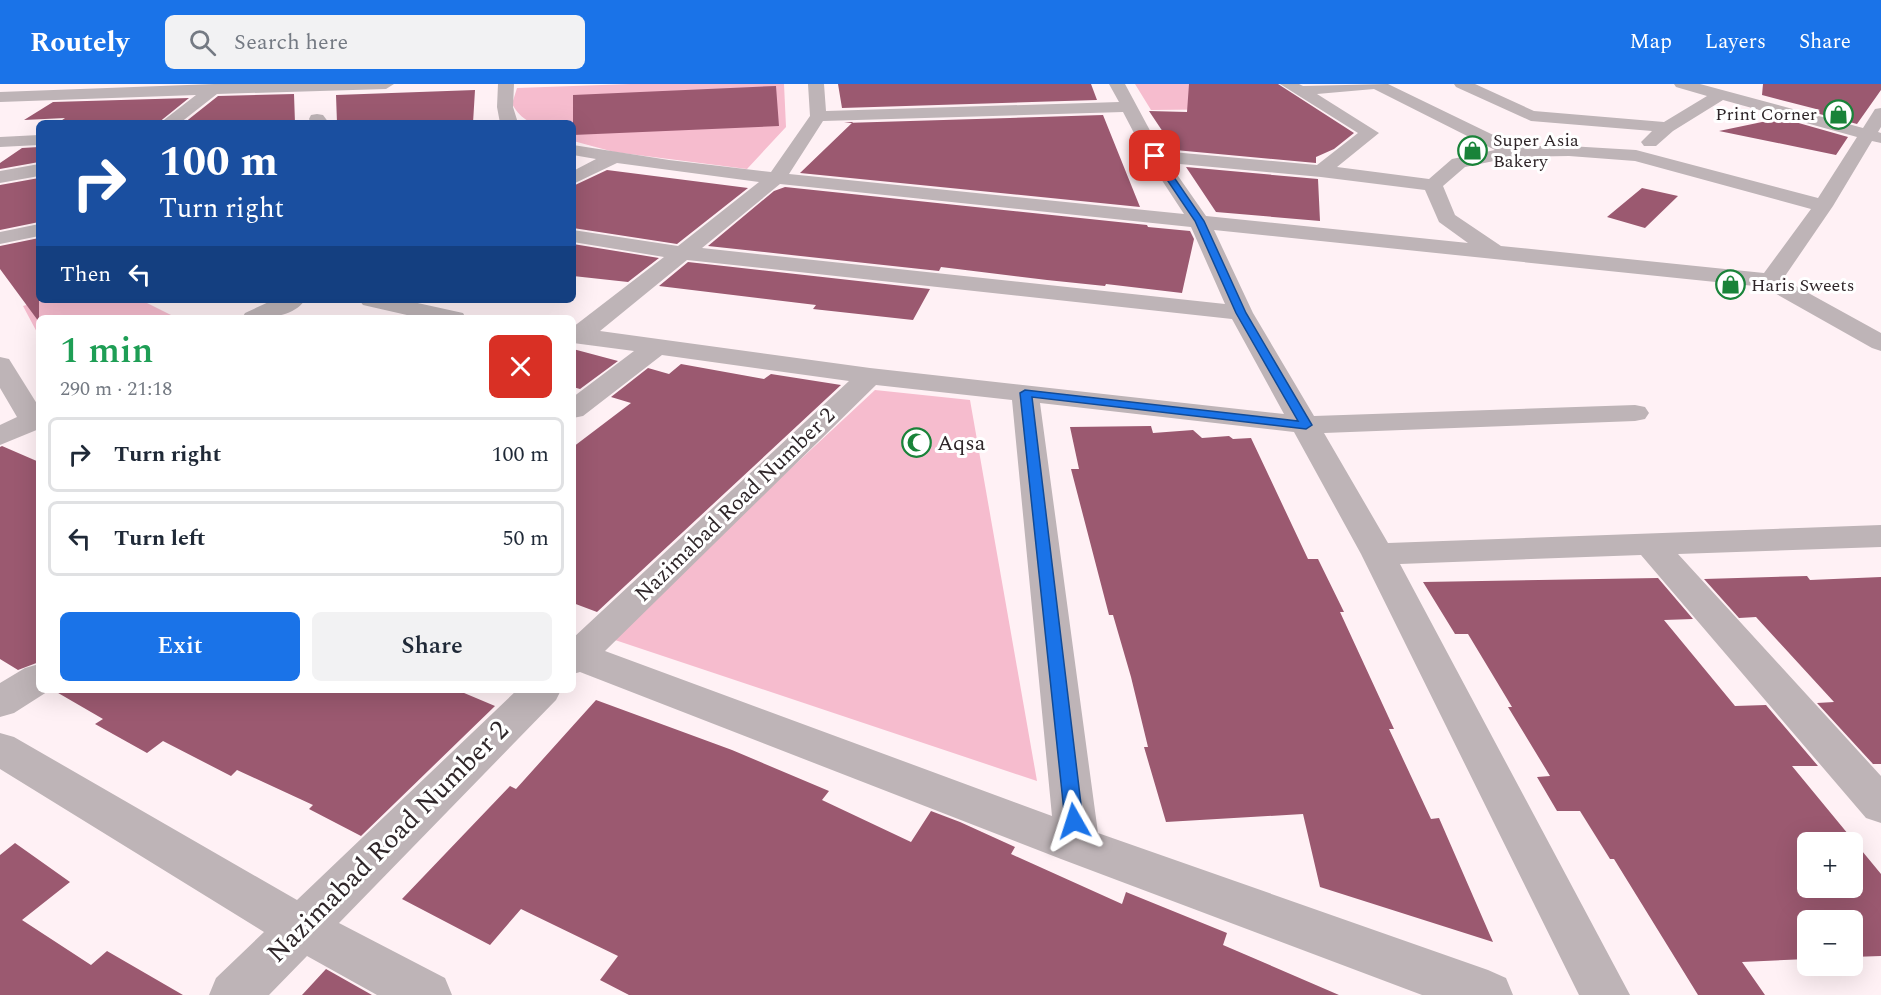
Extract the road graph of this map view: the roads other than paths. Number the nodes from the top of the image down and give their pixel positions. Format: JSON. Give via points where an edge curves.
{"nodes":[{"id":1,"x":6,"y":84,"type":"edge"},
{"id":2,"x":386,"y":84,"type":"edge"},
{"id":3,"x":506,"y":84,"type":"edge"},
{"id":4,"x":816,"y":84,"type":"edge"},
{"id":5,"x":1376,"y":84,"type":"edge"},
{"id":6,"x":1462,"y":84,"type":"edge"},
{"id":7,"x":1682,"y":84,"type":"edge"},
{"id":8,"x":0,"y":87,"type":"edge"},
{"id":9,"x":1295,"y":88,"type":"edge"},
{"id":10,"x":214,"y":89,"type":"junction"},
{"id":11,"x":954,"y":93,"type":"dead end"},
{"id":12,"x":1720,"y":94,"type":"junction"},
{"id":13,"x":1123,"y":95,"type":"edge"},
{"id":14,"x":0,"y":97,"type":"edge"},
{"id":15,"x":962,"y":111,"type":"junction"},
{"id":16,"x":1881,"y":113,"type":"edge"},
{"id":17,"x":818,"y":116,"type":"junction"},
{"id":18,"x":173,"y":120,"type":"edge"},
{"id":19,"x":508,"y":120,"type":"edge"},
{"id":20,"x":1667,"y":127,"type":"junction"},
{"id":21,"x":1875,"y":136,"type":"edge"},
{"id":22,"x":36,"y":140,"type":"edge"},
{"id":23,"x":0,"y":142,"type":"edge"},
{"id":24,"x":576,"y":151,"type":"edge"},
{"id":25,"x":1513,"y":152,"type":"junction"},
{"id":26,"x":1155,"y":156,"type":"junction"},
{"id":27,"x":1636,"y":156,"type":"junction"},
{"id":28,"x":613,"y":158,"type":"junction"},
{"id":29,"x":36,"y":171,"type":"edge"},
{"id":30,"x":1321,"y":171,"type":"junction"},
{"id":31,"x":576,"y":176,"type":"edge"},
{"id":32,"x":0,"y":177,"type":"edge"},
{"id":33,"x":776,"y":178,"type":"junction"},
{"id":34,"x":1432,"y":185,"type":"junction"},
{"id":35,"x":1823,"y":206,"type":"junction"},
{"id":36,"x":1199,"y":221,"type":"junction"},
{"id":37,"x":36,"y":231,"type":"edge"},
{"id":38,"x":576,"y":236,"type":"edge"},
{"id":39,"x":0,"y":238,"type":"edge"},
{"id":40,"x":1494,"y":252,"type":"junction"},
{"id":41,"x":683,"y":253,"type":"junction"},
{"id":42,"x":1770,"y":281,"type":"junction"},
{"id":43,"x":286,"y":303,"type":"edge"},
{"id":44,"x":385,"y":303,"type":"edge"},
{"id":45,"x":1241,"y":313,"type":"junction"},
{"id":46,"x":260,"y":315,"type":"edge"},
{"id":47,"x":440,"y":315,"type":"edge"},
{"id":48,"x":576,"y":336,"type":"edge"},
{"id":49,"x":1881,"y":343,"type":"edge"},
{"id":50,"x":657,"y":345,"type":"junction"},
{"id":51,"x":0,"y":365,"type":"edge"},
{"id":52,"x":870,"y":376,"type":"junction"},
{"id":53,"x":1025,"y":393,"type":"junction"},
{"id":54,"x":576,"y":408,"type":"edge"},
{"id":55,"x":1635,"y":413,"type":"dead end"},
{"id":56,"x":1306,"y":425,"type":"junction"},
{"id":57,"x":24,"y":430,"type":"edge"},
{"id":58,"x":1881,"y":536,"type":"edge"},
{"id":59,"x":1649,"y":543,"type":"junction"},
{"id":60,"x":1378,"y":554,"type":"junction"},
{"id":61,"x":576,"y":654,"type":"edge"},
{"id":62,"x":576,"y":657,"type":"edge"},
{"id":63,"x":36,"y":680,"type":"edge"},
{"id":64,"x":539,"y":693,"type":"edge"},
{"id":65,"x":0,"y":702,"type":"edge"},
{"id":66,"x":0,"y":749,"type":"edge"},
{"id":67,"x":1880,"y":804,"type":"edge"},
{"id":68,"x":1077,"y":845,"type":"junction"},
{"id":69,"x":301,"y":928,"type":"junction"},
{"id":70,"x":234,"y":995,"type":"edge"},
{"id":71,"x":427,"y":995,"type":"edge"},
{"id":72,"x":1488,"y":995,"type":"edge"},
{"id":73,"x":1605,"y":995,"type":"edge"}],
"edges":[{"from":1,"to":8,"type":"street"},
{"from":2,"to":10,"type":"street"},
{"from":3,"to":19,"type":"street"},
{"from":4,"to":17,"type":"street"},
{"from":5,"to":9,"type":"street"},
{"from":5,"to":25,"type":"street"},
{"from":6,"to":20,"type":"street","via":[[1530,116]]},
{"from":7,"to":12,"type":"street"},
{"from":9,"to":30,"type":"street","via":[[1370,133]]},
{"from":10,"to":14,"type":"street"},
{"from":10,"to":18,"type":"street"},
{"from":11,"to":15,"type":"street"},
{"from":12,"to":20,"type":"street"},
{"from":12,"to":21,"type":"street"},
{"from":13,"to":15,"type":"street"},
{"from":13,"to":26,"type":"street"},
{"from":15,"to":17,"type":"street"},
{"from":16,"to":21,"type":"street"},
{"from":17,"to":33,"type":"street"},
{"from":20,"to":27,"type":"street"},
{"from":21,"to":35,"type":"street"},
{"from":22,"to":23,"type":"street"},
{"from":24,"to":28,"type":"street"},
{"from":25,"to":27,"type":"street"},
{"from":25,"to":34,"type":"street","via":[[1459,163]]},
{"from":26,"to":30,"type":"street"},
{"from":26,"to":36,"type":"street"},
{"from":27,"to":35,"type":"street"},
{"from":28,"to":31,"type":"street"},
{"from":28,"to":33,"type":"street"},
{"from":29,"to":32,"type":"street"},
{"from":30,"to":34,"type":"street"},
{"from":33,"to":36,"type":"street"},
{"from":33,"to":41,"type":"street"},
{"from":34,"to":40,"type":"street","via":[[1446,218]]},
{"from":35,"to":42,"type":"street"},
{"from":36,"to":40,"type":"street"},
{"from":36,"to":45,"type":"street"},
{"from":37,"to":39,"type":"street"},
{"from":38,"to":41,"type":"street"},
{"from":40,"to":42,"type":"street"},
{"from":41,"to":45,"type":"street"},
{"from":41,"to":48,"type":"street"},
{"from":42,"to":49,"type":"street"},
{"from":43,"to":46,"type":"street"},
{"from":44,"to":47,"type":"street"},
{"from":45,"to":56,"type":"street"},
{"from":48,"to":50,"type":"street"},
{"from":50,"to":52,"type":"street"},
{"from":50,"to":54,"type":"street"},
{"from":51,"to":57,"type":"street"},
{"from":52,"to":53,"type":"street"},
{"from":52,"to":61,"type":"street","name":"Nazimabad Road Number 2"},
{"from":53,"to":56,"type":"street"},
{"from":53,"to":68,"type":"street"},
{"from":55,"to":56,"type":"street"},
{"from":56,"to":60,"type":"street"},
{"from":58,"to":59,"type":"street"},
{"from":59,"to":60,"type":"street"},
{"from":59,"to":67,"type":"street"},
{"from":60,"to":73,"type":"street"},
{"from":62,"to":68,"type":"street"},
{"from":63,"to":65,"type":"street"},
{"from":64,"to":69,"type":"street","name":"Nazimabad Road Number 2"},
{"from":66,"to":69,"type":"street"},
{"from":68,"to":72,"type":"street"},
{"from":69,"to":70,"type":"street","name":"Nazimabad Road Number 2"},
{"from":69,"to":71,"type":"street"}]}
